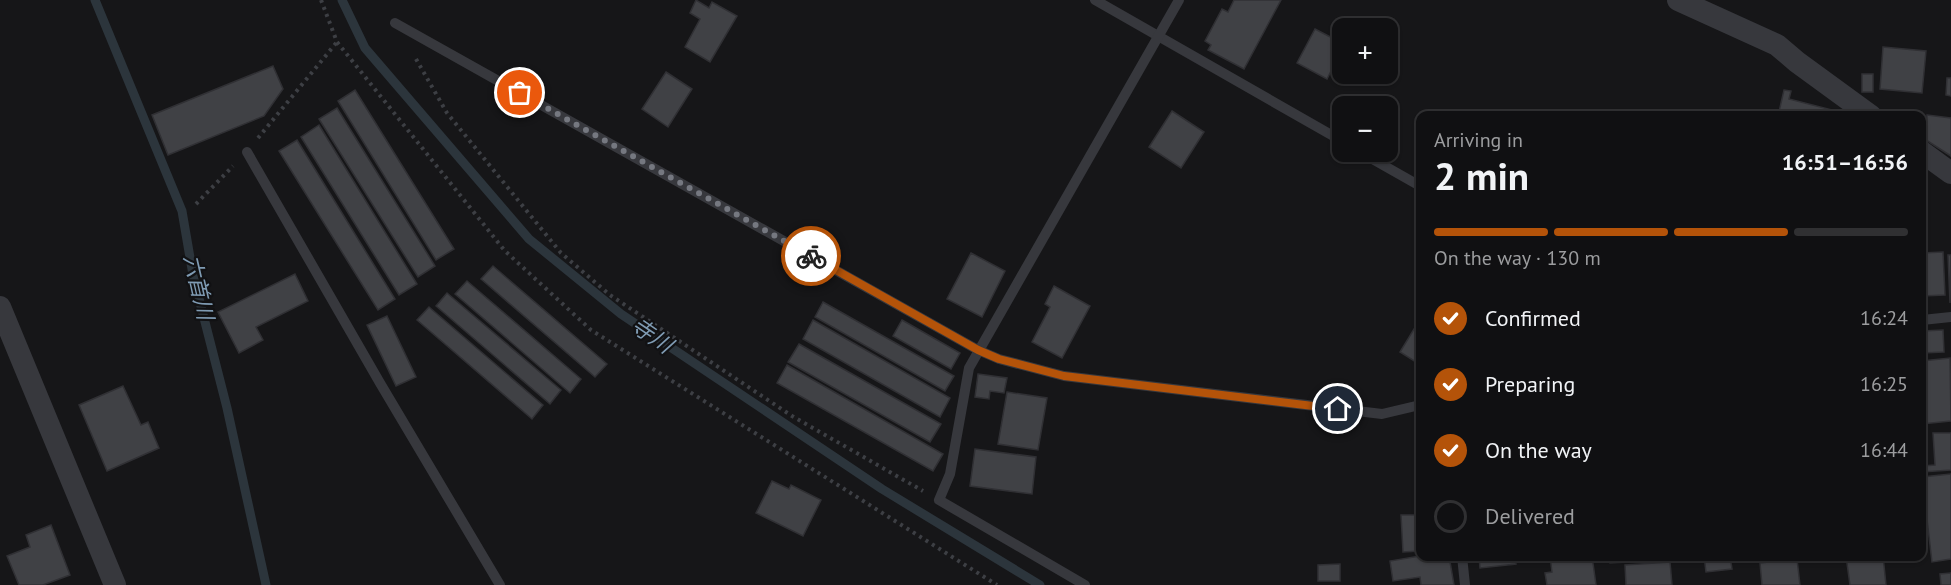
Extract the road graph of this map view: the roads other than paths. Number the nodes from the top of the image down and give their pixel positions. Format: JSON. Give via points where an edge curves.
{"nodes":[{"id":1,"x":1095,"y":0,"type":"edge"},
{"id":2,"x":1179,"y":0,"type":"edge"},
{"id":3,"x":1678,"y":0,"type":"edge"},
{"id":4,"x":395,"y":22,"type":"road end"},
{"id":5,"x":1159,"y":36,"type":"junction"},
{"id":6,"x":1864,"y":111,"type":"edge"},
{"id":7,"x":1332,"y":135,"type":"edge"},
{"id":8,"x":247,"y":152,"type":"road end"},
{"id":9,"x":1926,"y":155,"type":"edge"},
{"id":10,"x":1378,"y":162,"type":"edge"},
{"id":11,"x":1951,"y":173,"type":"edge"},
{"id":12,"x":1416,"y":184,"type":"edge"},
{"id":13,"x":0,"y":307,"type":"edge"},
{"id":14,"x":1951,"y":317,"type":"edge"},
{"id":15,"x":1926,"y":320,"type":"edge"},
{"id":16,"x":978,"y":350,"type":"junction"},
{"id":17,"x":1416,"y":406,"type":"edge"},
{"id":18,"x":1462,"y":561,"type":"edge"},
{"id":19,"x":115,"y":585,"type":"edge"},
{"id":20,"x":500,"y":585,"type":"edge"},
{"id":21,"x":1085,"y":585,"type":"edge"},
{"id":22,"x":1464,"y":585,"type":"edge"}],
"edges":[{"from":1,"to":5,"type":"lane"},
{"from":2,"to":5,"type":"lane"},
{"from":3,"to":6,"type":"street","via":[[1777,45]]},
{"from":4,"to":16,"type":"lane"},
{"from":5,"to":7,"type":"lane"},
{"from":5,"to":16,"type":"lane"},
{"from":8,"to":20,"type":"lane"},
{"from":9,"to":11,"type":"street"},
{"from":10,"to":12,"type":"lane"},
{"from":13,"to":19,"type":"street"},
{"from":14,"to":15,"type":"lane"},
{"from":16,"to":17,"type":"lane","via":[[1064,376],[1382,414]]},
{"from":16,"to":21,"type":"lane","via":[[969,368],[950,474],[939,500]]},
{"from":18,"to":22,"type":"lane"}]}
